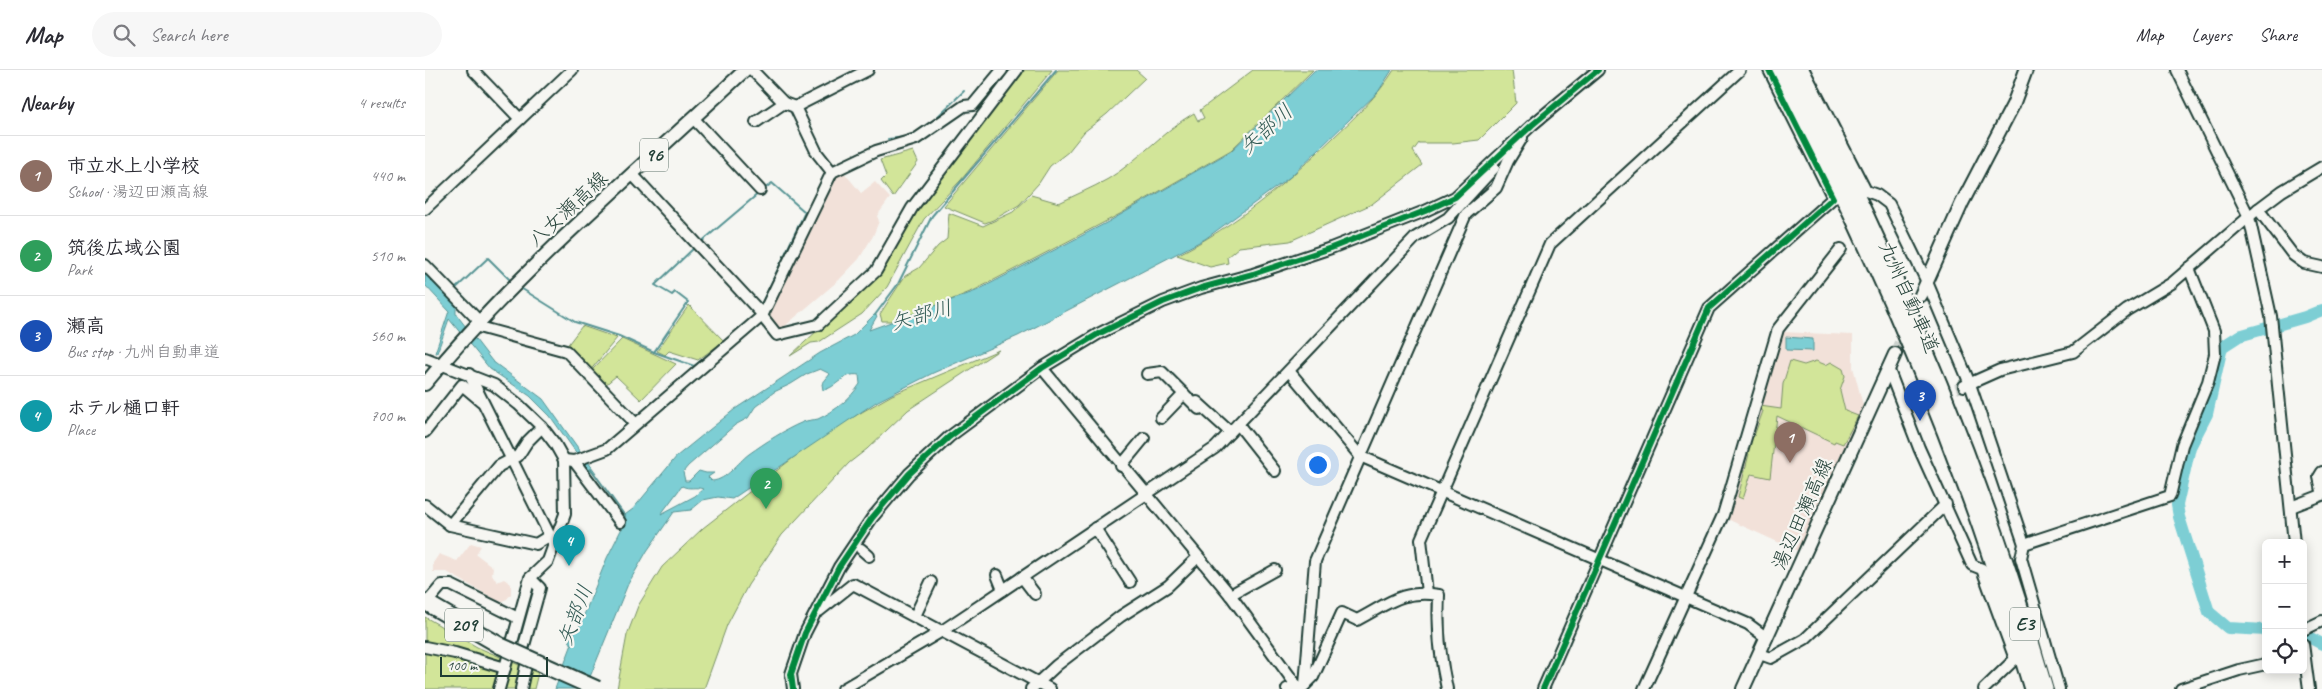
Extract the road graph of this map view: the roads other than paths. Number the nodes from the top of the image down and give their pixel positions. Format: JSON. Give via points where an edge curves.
{"nodes":[{"id":1,"x":473,"y":70,"type":"edge"},
{"id":2,"x":572,"y":70,"type":"edge"},
{"id":3,"x":745,"y":70,"type":"edge"},
{"id":4,"x":752,"y":70,"type":"edge"},
{"id":5,"x":868,"y":70,"type":"edge"},
{"id":6,"x":1002,"y":70,"type":"edge"},
{"id":7,"x":1017,"y":70,"type":"edge"},
{"id":8,"x":1598,"y":70,"type":"edge"},
{"id":9,"x":1740,"y":70,"type":"edge"},
{"id":10,"x":1769,"y":70,"type":"edge"},
{"id":11,"x":1780,"y":70,"type":"edge"},
{"id":12,"x":1794,"y":70,"type":"edge"},
{"id":13,"x":1804,"y":70,"type":"edge"},
{"id":14,"x":2026,"y":70,"type":"edge"},
{"id":15,"x":2177,"y":70,"type":"edge"},
{"id":16,"x":783,"y":102,"type":"junction"},
{"id":17,"x":795,"y":107,"type":"junction"},
{"id":18,"x":520,"y":119,"type":"junction"},
{"id":19,"x":693,"y":119,"type":"junction"},
{"id":20,"x":756,"y":122,"type":"dead end"},
{"id":21,"x":1524,"y":132,"type":"junction"},
{"id":22,"x":1501,"y":154,"type":"junction"},
{"id":23,"x":2322,"y":167,"type":"edge"},
{"id":24,"x":832,"y":172,"type":"junction"},
{"id":25,"x":633,"y":175,"type":"junction"},
{"id":26,"x":760,"y":190,"type":"dead end"},
{"id":27,"x":425,"y":209,"type":"edge"},
{"id":28,"x":2257,"y":209,"type":"junction"},
{"id":29,"x":2249,"y":217,"type":"junction"},
{"id":30,"x":1873,"y":247,"type":"junction"},
{"id":31,"x":1841,"y":249,"type":"dead end"},
{"id":32,"x":425,"y":265,"type":"edge"},
{"id":33,"x":2322,"y":267,"type":"edge"},
{"id":34,"x":2189,"y":268,"type":"junction"},
{"id":35,"x":1927,"y":282,"type":"junction"},
{"id":36,"x":1921,"y":296,"type":"tunnel mouth"},
{"id":37,"x":762,"y":315,"type":"junction"},
{"id":38,"x":477,"y":324,"type":"junction"},
{"id":39,"x":1895,"y":354,"type":"tunnel mouth"},
{"id":40,"x":425,"y":358,"type":"edge"},
{"id":41,"x":442,"y":363,"type":"junction"},
{"id":42,"x":1042,"y":368,"type":"junction"},
{"id":43,"x":1889,"y":368,"type":"junction"},
{"id":44,"x":1289,"y":371,"type":"junction"},
{"id":45,"x":469,"y":374,"type":"junction"},
{"id":46,"x":1147,"y":374,"type":"dead end"},
{"id":47,"x":425,"y":384,"type":"edge"},
{"id":48,"x":1967,"y":385,"type":"junction"},
{"id":49,"x":1184,"y":394,"type":"junction"},
{"id":50,"x":483,"y":403,"type":"junction"},
{"id":51,"x":1161,"y":418,"type":"dead end"},
{"id":52,"x":635,"y":423,"type":"junction"},
{"id":53,"x":1238,"y":424,"type":"junction"},
{"id":54,"x":542,"y":427,"type":"junction"},
{"id":55,"x":425,"y":432,"type":"edge"},
{"id":56,"x":1230,"y":432,"type":"junction"},
{"id":57,"x":1144,"y":438,"type":"dead end"},
{"id":58,"x":1360,"y":456,"type":"junction"},
{"id":59,"x":569,"y":460,"type":"junction"},
{"id":60,"x":512,"y":461,"type":"junction"},
{"id":61,"x":1121,"y":466,"type":"junction"},
{"id":62,"x":1275,"y":471,"type":"dead end"},
{"id":63,"x":2322,"y":472,"type":"edge"},
{"id":64,"x":1442,"y":490,"type":"junction"},
{"id":65,"x":2322,"y":491,"type":"edge"},
{"id":66,"x":1145,"y":494,"type":"junction"},
{"id":67,"x":2322,"y":495,"type":"edge"},
{"id":68,"x":1946,"y":504,"type":"junction"},
{"id":69,"x":2291,"y":507,"type":"junction"},
{"id":70,"x":426,"y":508,"type":"edge"},
{"id":71,"x":620,"y":522,"type":"dead end"},
{"id":72,"x":450,"y":524,"type":"junction"},
{"id":73,"x":1095,"y":528,"type":"junction"},
{"id":74,"x":2294,"y":539,"type":"edge"},
{"id":75,"x":551,"y":540,"type":"junction"},
{"id":76,"x":2025,"y":544,"type":"junction"},
{"id":77,"x":1199,"y":557,"type":"junction"},
{"id":78,"x":1600,"y":560,"type":"junction"},
{"id":79,"x":1999,"y":562,"type":"junction"},
{"id":80,"x":1275,"y":570,"type":"dead end"},
{"id":81,"x":997,"y":575,"type":"dead end"},
{"id":82,"x":1022,"y":577,"type":"junction"},
{"id":83,"x":530,"y":578,"type":"junction"},
{"id":84,"x":931,"y":582,"type":"dead end"},
{"id":85,"x":1130,"y":582,"type":"dead end"},
{"id":86,"x":1003,"y":590,"type":"junction"},
{"id":87,"x":1427,"y":593,"type":"junction"},
{"id":88,"x":1035,"y":594,"type":"dead end"},
{"id":89,"x":1230,"y":595,"type":"junction"},
{"id":90,"x":1685,"y":597,"type":"junction"},
{"id":91,"x":426,"y":603,"type":"edge"},
{"id":92,"x":813,"y":616,"type":"junction"},
{"id":93,"x":915,"y":616,"type":"junction"},
{"id":94,"x":518,"y":618,"type":"junction"},
{"id":95,"x":2322,"y":621,"type":"edge"},
{"id":96,"x":2305,"y":629,"type":"edge"},
{"id":97,"x":942,"y":631,"type":"junction"},
{"id":98,"x":1767,"y":638,"type":"junction"},
{"id":99,"x":425,"y":647,"type":"edge"},
{"id":100,"x":523,"y":649,"type":"dead end"},
{"id":101,"x":1760,"y":654,"type":"junction"},
{"id":102,"x":2262,"y":665,"type":"edge"},
{"id":103,"x":526,"y":666,"type":"dead end"},
{"id":104,"x":505,"y":668,"type":"junction"},
{"id":105,"x":2307,"y":674,"type":"edge"},
{"id":106,"x":1034,"y":686,"type":"edge"},
{"id":107,"x":1298,"y":687,"type":"edge"},
{"id":108,"x":499,"y":689,"type":"edge"},
{"id":109,"x":521,"y":689,"type":"edge"},
{"id":110,"x":597,"y":689,"type":"edge"},
{"id":111,"x":793,"y":689,"type":"edge"},
{"id":112,"x":843,"y":689,"type":"edge"},
{"id":113,"x":1050,"y":689,"type":"edge"},
{"id":114,"x":1447,"y":689,"type":"edge"},
{"id":115,"x":1543,"y":689,"type":"edge"},
{"id":116,"x":1644,"y":689,"type":"edge"},
{"id":117,"x":1743,"y":689,"type":"edge"},
{"id":118,"x":1983,"y":689,"type":"edge"},
{"id":119,"x":2032,"y":689,"type":"edge"},
{"id":120,"x":2045,"y":689,"type":"edge"},
{"id":121,"x":2059,"y":689,"type":"edge"},
{"id":122,"x":2181,"y":689,"type":"edge"},
{"id":123,"x":2309,"y":689,"type":"edge"}],
"edges":[{"from":1,"to":18,"type":"street"},
{"from":2,"to":18,"type":"street"},
{"from":3,"to":19,"type":"main road","name":"八女瀬高線","number":"96"},
{"from":4,"to":16,"type":"street"},
{"from":5,"to":17,"type":"street"},
{"from":6,"to":24,"type":"street","via":[[973,105],[964,106],[916,140],[876,151]]},
{"from":7,"to":37,"type":"street","via":[[912,208],[876,271],[818,325],[777,335]]},
{"from":8,"to":21,"type":"street"},
{"from":9,"to":64,"type":"street","via":[[1550,244]]},
{"from":10,"to":78,"type":"street","via":[[1833,198],[1709,308]]},
{"from":11,"to":30,"type":"highway","name":"九州自動車道","number":"E3"},
{"from":12,"to":30,"type":"highway","name":"九州自動車道","number":"E3"},
{"from":13,"to":35,"type":"street","via":[[1866,191],[1889,204]]},
{"from":14,"to":35,"type":"main road","via":[[2013,105],[1962,202]]},
{"from":15,"to":29,"type":"street"},
{"from":16,"to":17,"type":"street"},
{"from":16,"to":20,"type":"street"},
{"from":17,"to":24,"type":"street","via":[[817,152]]},
{"from":18,"to":27,"type":"street"},
{"from":19,"to":25,"type":"main road","name":"八女瀬高線","number":"96"},
{"from":19,"to":26,"type":"street"},
{"from":21,"to":22,"type":"street"},
{"from":21,"to":58,"type":"street","via":[[1496,188],[1467,214]]},
{"from":22,"to":42,"type":"street","via":[[1455,196],[1425,211],[1323,251],[1163,302],[1098,334]]},
{"from":22,"to":44,"type":"street","via":[[1493,170],[1448,218],[1416,237]]},
{"from":23,"to":28,"type":"street"},
{"from":24,"to":37,"type":"street"},
{"from":25,"to":37,"type":"street"},
{"from":25,"to":38,"type":"main road","name":"八女瀬高線","number":"96"},
{"from":28,"to":29,"type":"street"},
{"from":28,"to":33,"type":"street","via":[[2293,255],[2304,263]]},
{"from":29,"to":34,"type":"street"},
{"from":29,"to":69,"type":"street","via":[[2271,316]]},
{"from":30,"to":79,"type":"highway","name":"九州自動車道","number":"E3"},
{"from":31,"to":90,"type":"street","via":[[1778,329],[1723,515]]},
{"from":32,"to":38,"type":"street"},
{"from":34,"to":48,"type":"street","via":[[2172,284],[2127,310],[2073,352],[2000,370]]},
{"from":34,"to":76,"type":"street","via":[[2214,331],[2215,354],[2208,382],[2182,445],[2170,496]]},
{"from":35,"to":36,"type":"main road"},
{"from":35,"to":48,"type":"street"},
{"from":37,"to":52,"type":"street"},
{"from":38,"to":41,"type":"main road","name":"八女瀬高線","number":"96"},
{"from":38,"to":52,"type":"street","via":[[566,351]]},
{"from":39,"to":43,"type":"main road","name":"湯辺田瀬高線"},
{"from":40,"to":41,"type":"street"},
{"from":41,"to":45,"type":"street"},
{"from":41,"to":47,"type":"main road","name":"八女瀬高線","number":"96"},
{"from":42,"to":61,"type":"street"},
{"from":42,"to":92,"type":"street","via":[[949,437],[909,474],[872,518],[839,567]]},
{"from":43,"to":68,"type":"street","via":[[1909,407],[1919,448]]},
{"from":43,"to":98,"type":"main road","name":"湯辺田瀬高線"},
{"from":44,"to":53,"type":"street"},
{"from":44,"to":58,"type":"street"},
{"from":45,"to":50,"type":"street"},
{"from":45,"to":54,"type":"street","via":[[494,385]]},
{"from":46,"to":49,"type":"street","via":[[1162,372]]},
{"from":48,"to":76,"type":"street"},
{"from":49,"to":51,"type":"street"},
{"from":49,"to":56,"type":"street","via":[[1197,407],[1200,403]]},
{"from":50,"to":55,"type":"street","via":[[462,386]]},
{"from":50,"to":60,"type":"street"},
{"from":52,"to":59,"type":"street","via":[[607,449]]},
{"from":53,"to":56,"type":"street"},
{"from":53,"to":62,"type":"street"},
{"from":54,"to":59,"type":"street"},
{"from":54,"to":60,"type":"street"},
{"from":56,"to":66,"type":"street","via":[[1215,448]]},
{"from":57,"to":61,"type":"street"},
{"from":58,"to":64,"type":"street"},
{"from":58,"to":107,"type":"street","via":[[1315,561]]},
{"from":59,"to":71,"type":"street"},
{"from":59,"to":75,"type":"street","via":[[565,514]]},
{"from":60,"to":72,"type":"street","via":[[499,466]]},
{"from":60,"to":75,"type":"street"},
{"from":61,"to":66,"type":"street"},
{"from":63,"to":65,"type":"street","via":[[2319,477]]},
{"from":64,"to":78,"type":"street"},
{"from":64,"to":87,"type":"street","via":[[1421,539]]},
{"from":66,"to":73,"type":"street"},
{"from":66,"to":77,"type":"street"},
{"from":67,"to":69,"type":"street"},
{"from":68,"to":101,"type":"street","via":[[1805,639],[1771,658]]},
{"from":68,"to":118,"type":"street","via":[[1972,565],[1982,568],[2015,659]]},
{"from":69,"to":74,"type":"street"},
{"from":70,"to":72,"type":"street"},
{"from":72,"to":75,"type":"street","via":[[536,544]]},
{"from":73,"to":82,"type":"street"},
{"from":73,"to":85,"type":"street"},
{"from":75,"to":83,"type":"street","via":[[547,561]]},
{"from":76,"to":121,"type":"street","via":[[2021,558]]},
{"from":77,"to":89,"type":"street"},
{"from":77,"to":106,"type":"street","via":[[1168,586],[1121,616]]},
{"from":78,"to":90,"type":"street"},
{"from":78,"to":115,"type":"street"},
{"from":79,"to":119,"type":"highway","name":"九州自動車道","number":"E3"},
{"from":79,"to":120,"type":"highway","name":"九州自動車道","number":"E3"},
{"from":80,"to":89,"type":"street"},
{"from":81,"to":86,"type":"street"},
{"from":82,"to":86,"type":"street"},
{"from":82,"to":88,"type":"street"},
{"from":83,"to":94,"type":"street"},
{"from":83,"to":100,"type":"street","via":[[540,588]]},
{"from":84,"to":93,"type":"street"},
{"from":86,"to":97,"type":"street"},
{"from":87,"to":107,"type":"street","via":[[1395,598],[1357,620],[1342,613],[1313,676]]},
{"from":87,"to":114,"type":"street","via":[[1439,595],[1440,648]]},
{"from":89,"to":107,"type":"street"},
{"from":90,"to":98,"type":"street","via":[[1748,624]]},
{"from":90,"to":116,"type":"street"},
{"from":91,"to":94,"type":"street","via":[[442,585],[451,585]]},
{"from":91,"to":110,"type":"highway","number":"209","bridge":true,"via":[[501,646]]},
{"from":92,"to":93,"type":"street","via":[[853,584]]},
{"from":92,"to":111,"type":"street","via":[[791,674]]},
{"from":93,"to":97,"type":"street"},
{"from":94,"to":104,"type":"street"},
{"from":95,"to":96,"type":"street"},
{"from":97,"to":106,"type":"street"},
{"from":97,"to":112,"type":"street"},
{"from":98,"to":101,"type":"main road","name":"湯辺田瀬高線"},
{"from":99,"to":104,"type":"street"},
{"from":101,"to":117,"type":"main road","name":"湯辺田瀬高線"},
{"from":102,"to":122,"type":"street"},
{"from":103,"to":109,"type":"street"},
{"from":104,"to":108,"type":"street"},
{"from":105,"to":123,"type":"street"},
{"from":106,"to":113,"type":"street"}]}
